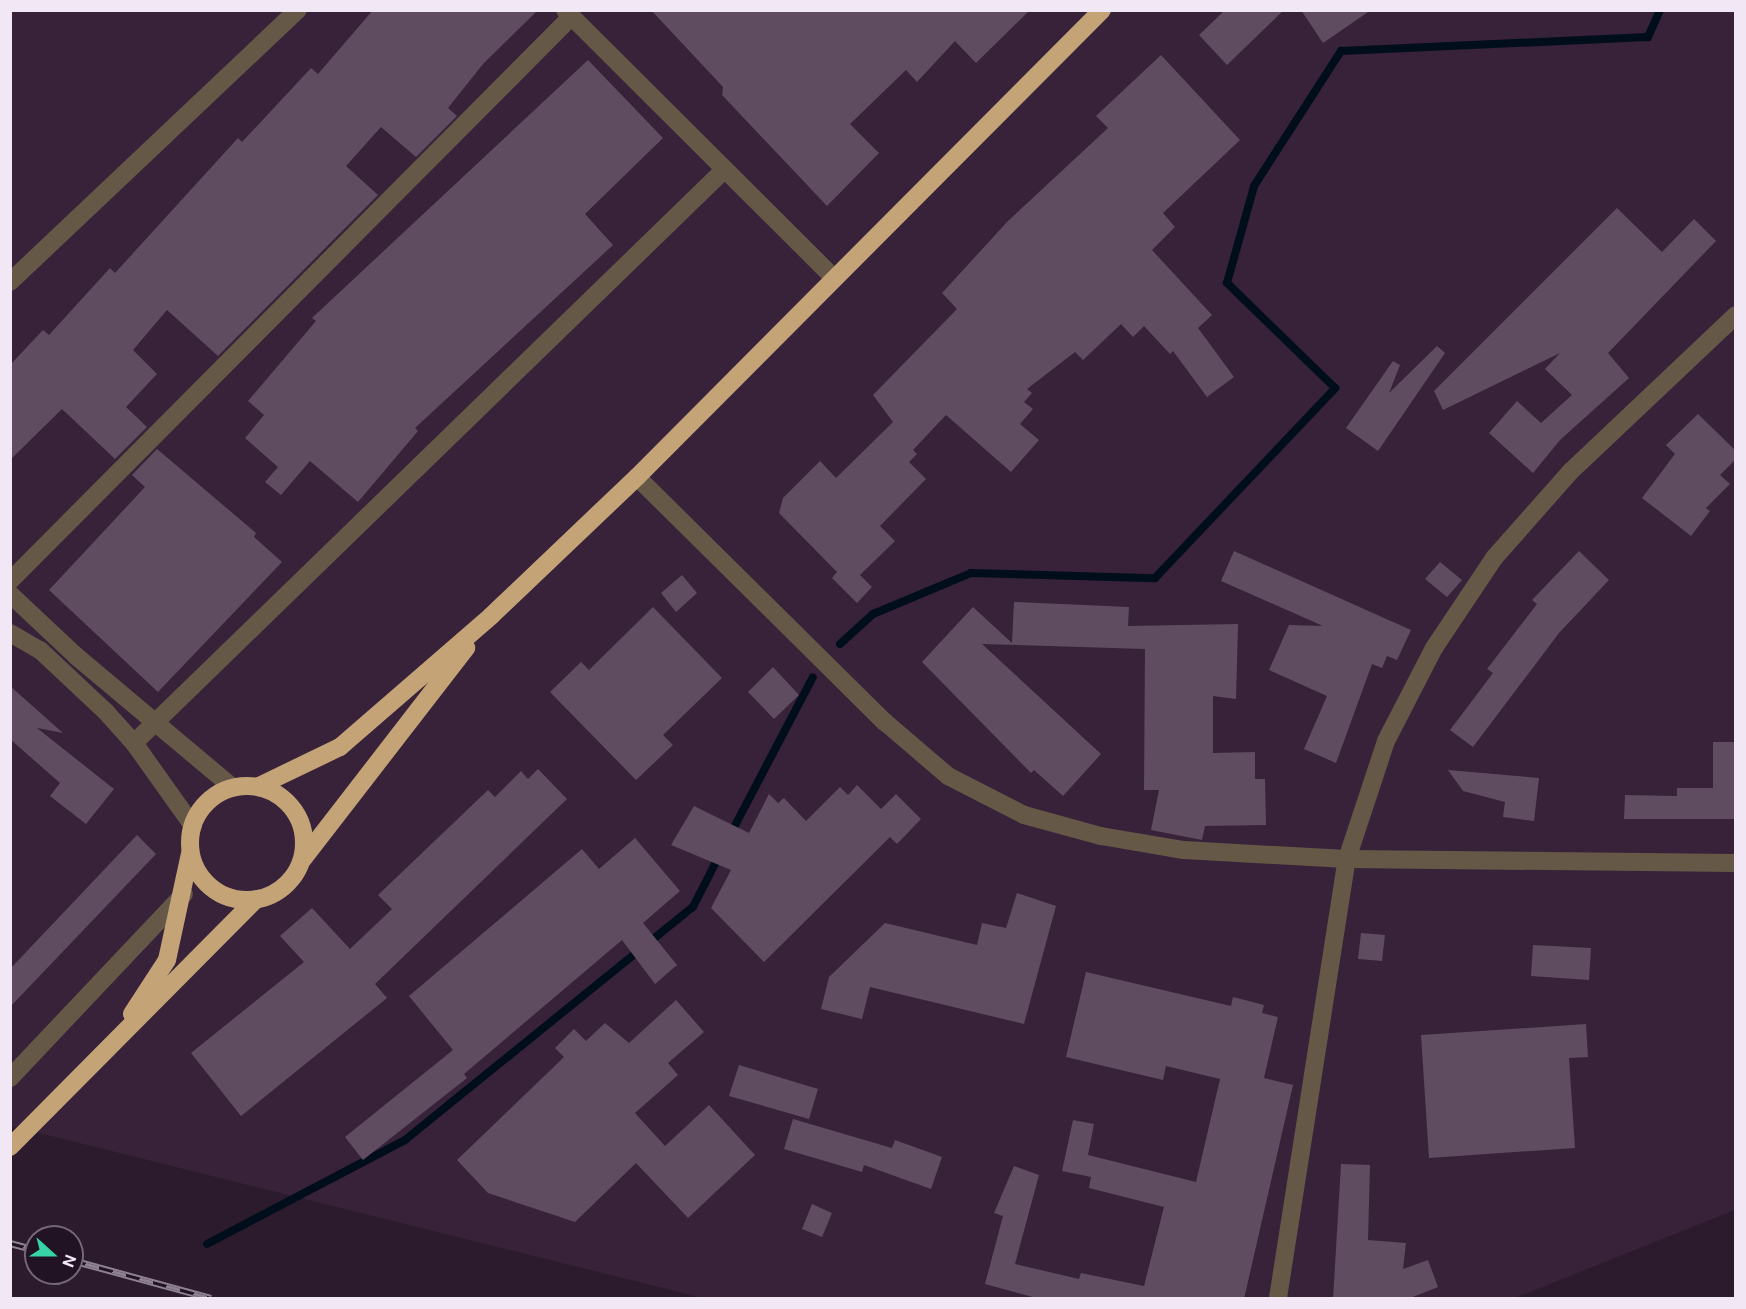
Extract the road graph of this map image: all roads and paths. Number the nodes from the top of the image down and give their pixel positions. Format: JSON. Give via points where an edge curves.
{"nodes":[{"id":1,"x":298,"y":10,"type":"edge"},
{"id":2,"x":1102,"y":10,"type":"edge"},
{"id":3,"x":568,"y":13,"type":"edge"},
{"id":4,"x":723,"y":171,"type":"junction"},
{"id":5,"x":833,"y":277,"type":"junction"},
{"id":6,"x":10,"y":282,"type":"edge"},
{"id":7,"x":1736,"y":315,"type":"edge"},
{"id":8,"x":637,"y":477,"type":"junction"},
{"id":9,"x":10,"y":581,"type":"edge"},
{"id":10,"x":10,"y":594,"type":"edge"},
{"id":11,"x":491,"y":616,"type":"junction"},
{"id":12,"x":10,"y":633,"type":"edge"},
{"id":13,"x":153,"y":722,"type":"junction"},
{"id":14,"x":134,"y":743,"type":"junction"},
{"id":15,"x":259,"y":786,"type":"junction"},
{"id":16,"x":232,"y":787,"type":"junction"},
{"id":17,"x":193,"y":826,"type":"junction"},
{"id":18,"x":190,"y":851,"type":"junction"},
{"id":19,"x":1347,"y":860,"type":"junction"},
{"id":20,"x":302,"y":861,"type":"junction"},
{"id":21,"x":1736,"y":863,"type":"edge"},
{"id":22,"x":184,"y":894,"type":"junction"},
{"id":23,"x":256,"y":899,"type":"junction"},
{"id":24,"x":107,"y":1050,"type":"junction"},
{"id":25,"x":10,"y":1078,"type":"edge"},
{"id":26,"x":10,"y":1147,"type":"edge"},
{"id":27,"x":1278,"y":1299,"type":"edge"}],
"edges":[{"from":1,"to":6,"type":"street"},
{"from":2,"to":5,"type":"highway"},
{"from":3,"to":4,"type":"street"},
{"from":3,"to":9,"type":"street"},
{"from":4,"to":5,"type":"street"},
{"from":4,"to":13,"type":"street"},
{"from":5,"to":8,"type":"highway"},
{"from":7,"to":19,"type":"street","via":[[1570,472],[1494,558],[1434,648],[1386,741]]},
{"from":8,"to":11,"type":"highway"},
{"from":8,"to":19,"type":"street","via":[[885,722],[948,776],[1024,815],[1101,836],[1184,850]]},
{"from":10,"to":13,"type":"street"},
{"from":11,"to":15,"type":"highway","via":[[340,747]]},
{"from":11,"to":20,"type":"highway"},
{"from":12,"to":14,"type":"street","via":[[40,650]]},
{"from":13,"to":14,"type":"street"},
{"from":13,"to":16,"type":"street"},
{"from":14,"to":17,"type":"street"},
{"from":15,"to":16,"type":"highway"},
{"from":15,"to":20,"type":"highway","via":[[293,807],[305,842]]},
{"from":16,"to":17,"type":"highway","via":[[200,808]]},
{"from":17,"to":18,"type":"highway"},
{"from":18,"to":22,"type":"highway"},
{"from":18,"to":23,"type":"highway","via":[[196,871],[220,894]]},
{"from":19,"to":21,"type":"street"},
{"from":19,"to":27,"type":"street"},
{"from":20,"to":23,"type":"highway","via":[[285,887]]},
{"from":22,"to":24,"type":"highway","via":[[167,960]]},
{"from":22,"to":25,"type":"street"},
{"from":23,"to":24,"type":"highway"},
{"from":24,"to":26,"type":"highway"}]}
